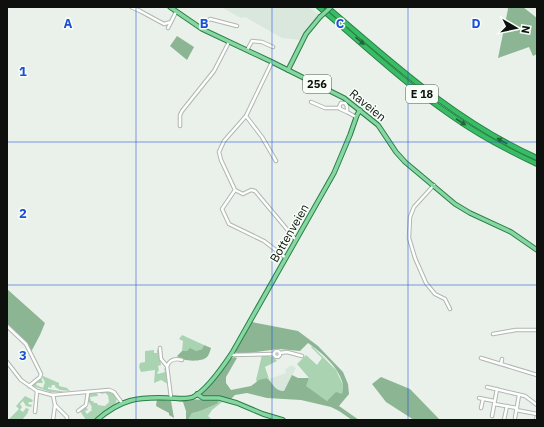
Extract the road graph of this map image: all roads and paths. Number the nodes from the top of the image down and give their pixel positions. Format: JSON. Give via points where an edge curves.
{"nodes":[{"id":1,"x":131,"y":7,"type":"edge"},
{"id":2,"x":170,"y":7,"type":"edge"},
{"id":3,"x":319,"y":7,"type":"edge"},
{"id":4,"x":328,"y":7,"type":"edge"},
{"id":5,"x":331,"y":7,"type":"edge"},
{"id":6,"x":176,"y":12,"type":"junction"},
{"id":7,"x":171,"y":22,"type":"junction"},
{"id":8,"x":237,"y":26,"type":"dead end"},
{"id":9,"x":168,"y":28,"type":"dead end"},
{"id":10,"x":202,"y":29,"type":"junction"},
{"id":11,"x":230,"y":42,"type":"junction"},
{"id":12,"x":273,"y":47,"type":"dead end"},
{"id":13,"x":247,"y":50,"type":"junction"},
{"id":14,"x":272,"y":62,"type":"junction"},
{"id":15,"x":288,"y":70,"type":"junction"},
{"id":16,"x":311,"y":102,"type":"dead end"},
{"id":17,"x":340,"y":108,"type":"junction"},
{"id":18,"x":360,"y":110,"type":"junction"},
{"id":19,"x":347,"y":112,"type":"junction"},
{"id":20,"x":246,"y":116,"type":"junction"},
{"id":21,"x":356,"y":117,"type":"junction"},
{"id":22,"x":180,"y":126,"type":"dead end"},
{"id":23,"x":537,"y":158,"type":"edge"},
{"id":24,"x":276,"y":161,"type":"dead end"},
{"id":25,"x":537,"y":164,"type":"edge"},
{"id":26,"x":434,"y":185,"type":"junction"},
{"id":27,"x":235,"y":190,"type":"junction"},
{"id":28,"x":296,"y":240,"type":"junction"},
{"id":29,"x":537,"y":250,"type":"edge"},
{"id":30,"x":286,"y":258,"type":"junction"},
{"id":31,"x":450,"y":310,"type":"dead end"},
{"id":32,"x":7,"y":326,"type":"edge"},
{"id":33,"x":516,"y":330,"type":"junction"},
{"id":34,"x":537,"y":330,"type":"edge"},
{"id":35,"x":493,"y":334,"type":"dead end"},
{"id":36,"x":516,"y":335,"type":"dead end"},
{"id":37,"x":160,"y":348,"type":"dead end"},
{"id":38,"x":231,"y":355,"type":"junction"},
{"id":39,"x":302,"y":356,"type":"dead end"},
{"id":40,"x":481,"y":358,"type":"dead end"},
{"id":41,"x":502,"y":359,"type":"dead end"},
{"id":42,"x":182,"y":360,"type":"dead end"},
{"id":43,"x":7,"y":362,"type":"edge"},
{"id":44,"x":501,"y":364,"type":"junction"},
{"id":45,"x":167,"y":366,"type":"junction"},
{"id":46,"x":537,"y":375,"type":"edge"},
{"id":47,"x":29,"y":386,"type":"junction"},
{"id":48,"x":487,"y":387,"type":"dead end"},
{"id":49,"x":497,"y":389,"type":"junction"},
{"id":50,"x":38,"y":391,"type":"junction"},
{"id":51,"x":88,"y":392,"type":"junction"},
{"id":52,"x":197,"y":394,"type":"junction"},
{"id":53,"x":53,"y":395,"type":"junction"},
{"id":54,"x":519,"y":395,"type":"junction"},
{"id":55,"x":171,"y":398,"type":"junction"},
{"id":56,"x":479,"y":398,"type":"dead end"},
{"id":57,"x":483,"y":399,"type":"junction"},
{"id":58,"x":494,"y":402,"type":"junction"},
{"id":59,"x":121,"y":403,"type":"junction"},
{"id":60,"x":55,"y":405,"type":"junction"},
{"id":61,"x":537,"y":405,"type":"edge"},
{"id":62,"x":507,"y":406,"type":"junction"},
{"id":63,"x":481,"y":408,"type":"dead end"},
{"id":64,"x":516,"y":409,"type":"junction"},
{"id":65,"x":78,"y":411,"type":"dead end"},
{"id":66,"x":35,"y":412,"type":"dead end"},
{"id":67,"x":537,"y":415,"type":"edge"},
{"id":68,"x":492,"y":416,"type":"dead end"},
{"id":69,"x":515,"y":418,"type":"dead end"},
{"id":70,"x":53,"y":420,"type":"edge"},
{"id":71,"x":67,"y":420,"type":"edge"},
{"id":72,"x":97,"y":420,"type":"edge"},
{"id":73,"x":283,"y":420,"type":"edge"},
{"id":74,"x":504,"y":420,"type":"edge"},
{"id":75,"x":536,"y":420,"type":"edge"}],
"edges":[{"from":1,"to":7,"type":"street","via":[[164,24]]},
{"from":2,"to":6,"type":"main road","name":"Raveien","number":"256"},
{"from":3,"to":25,"type":"highway","number":"E 18","one_way":true,"via":[[441,108],[484,137]]},
{"from":23,"to":4,"type":"highway","number":"E 18","one_way":true,"via":[[500,140],[454,112]]},
{"from":5,"to":15,"type":"main road","bridge":true,"via":[[306,34]]},
{"from":6,"to":7,"type":"street"},
{"from":6,"to":10,"type":"main road","name":"Raveien","number":"256"},
{"from":7,"to":9,"type":"street"},
{"from":8,"to":10,"type":"street","via":[[210,19]]},
{"from":10,"to":11,"type":"main road","name":"Raveien","number":"256"},
{"from":11,"to":13,"type":"main road","name":"Raveien","number":"256"},
{"from":11,"to":22,"type":"street","via":[[214,71],[182,111]]},
{"from":12,"to":13,"type":"street","via":[[252,40]]},
{"from":13,"to":14,"type":"main road","name":"Raveien","number":"256"},
{"from":14,"to":15,"type":"main road","name":"Raveien","number":"256"},
{"from":14,"to":20,"type":"street"},
{"from":15,"to":18,"type":"main road","name":"Raveien","number":"256","via":[[338,95]]},
{"from":16,"to":17,"type":"street","via":[[325,108]]},
{"from":17,"to":19,"type":"street"},
{"from":17,"to":19,"type":"street","via":[[341,103],[345,103]]},
{"from":18,"to":21,"type":"main road","name":"Bottenveien"},
{"from":18,"to":26,"type":"main road","name":"Raveien","number":"256","via":[[380,127],[401,158]]},
{"from":19,"to":21,"type":"street"},
{"from":20,"to":24,"type":"street"},
{"from":20,"to":27,"type":"street","via":[[224,141],[219,152]]},
{"from":21,"to":28,"type":"main road","name":"Bottenveien","via":[[337,167]]},
{"from":26,"to":29,"type":"main road","name":"Raveien","number":"256","via":[[462,209],[507,230]]},
{"from":26,"to":31,"type":"street","via":[[414,207],[410,217],[409,238],[426,283],[435,294],[445,299]]},
{"from":27,"to":28,"type":"street","via":[[243,194],[250,190],[256,191]]},
{"from":27,"to":30,"type":"street","via":[[222,209],[229,224],[264,241]]},
{"from":28,"to":30,"type":"main road","name":"Bottenveien"},
{"from":30,"to":38,"type":"main road","name":"Bottenveien"},
{"from":32,"to":47,"type":"street","via":[[26,344],[41,374]]},
{"from":33,"to":34,"type":"street"},
{"from":33,"to":35,"type":"street"},
{"from":33,"to":36,"type":"street"},
{"from":37,"to":45,"type":"street","via":[[161,359]]},
{"from":38,"to":39,"type":"street","via":[[274,354],[276,351]]},
{"from":38,"to":52,"type":"main road","name":"Bottenveien"},
{"from":40,"to":44,"type":"street"},
{"from":41,"to":44,"type":"street"},
{"from":42,"to":45,"type":"street","via":[[174,359]]},
{"from":43,"to":47,"type":"street"},
{"from":44,"to":46,"type":"street"},
{"from":45,"to":55,"type":"street"},
{"from":47,"to":50,"type":"street"},
{"from":48,"to":49,"type":"street"},
{"from":49,"to":54,"type":"street"},
{"from":49,"to":58,"type":"street"},
{"from":50,"to":53,"type":"street"},
{"from":50,"to":66,"type":"street"},
{"from":51,"to":53,"type":"street"},
{"from":51,"to":59,"type":"street","via":[[109,390],[118,396]]},
{"from":51,"to":65,"type":"street","via":[[86,405]]},
{"from":52,"to":55,"type":"main road","via":[[190,398]]},
{"from":52,"to":73,"type":"main road","via":[[203,398],[219,398]]},
{"from":53,"to":60,"type":"street"},
{"from":54,"to":61,"type":"street"},
{"from":54,"to":64,"type":"street"},
{"from":55,"to":59,"type":"main road","via":[[145,397]]},
{"from":56,"to":57,"type":"street"},
{"from":57,"to":58,"type":"street"},
{"from":57,"to":63,"type":"street"},
{"from":58,"to":62,"type":"street"},
{"from":58,"to":68,"type":"street"},
{"from":59,"to":72,"type":"main road"},
{"from":60,"to":70,"type":"street"},
{"from":60,"to":71,"type":"street"},
{"from":62,"to":64,"type":"street"},
{"from":62,"to":74,"type":"street"},
{"from":64,"to":67,"type":"street"},
{"from":64,"to":69,"type":"street"},
{"from":67,"to":75,"type":"street"}]}
